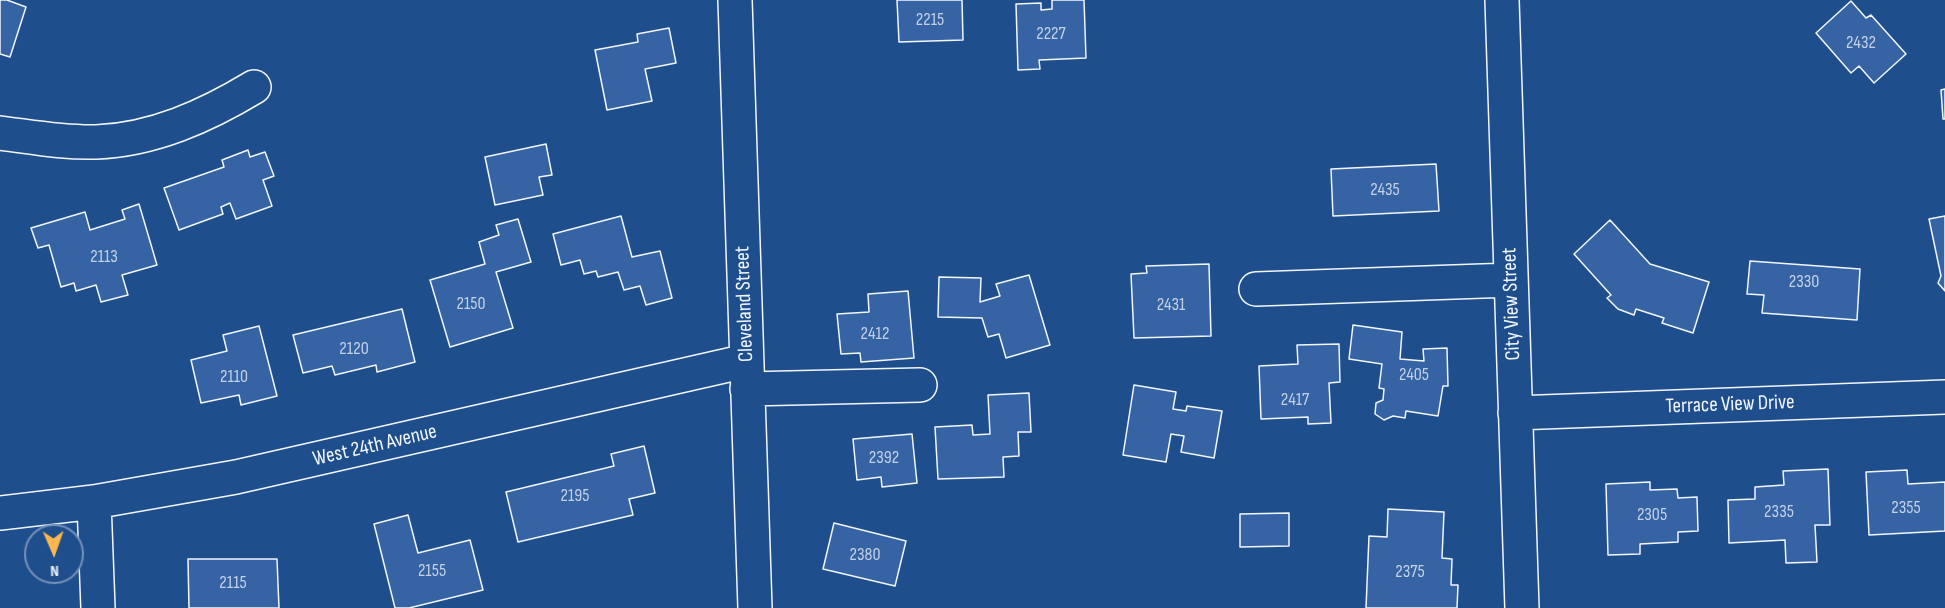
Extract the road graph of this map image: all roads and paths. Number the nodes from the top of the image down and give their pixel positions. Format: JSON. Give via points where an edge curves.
{"nodes":[{"id":1,"x":735,"y":0,"type":"edge"},
{"id":2,"x":1502,"y":0,"type":"edge"},
{"id":3,"x":254,"y":87,"type":"dead end"},
{"id":4,"x":0,"y":132,"type":"edge"},
{"id":5,"x":1511,"y":280,"type":"junction"},
{"id":6,"x":1256,"y":289,"type":"dead end"},
{"id":7,"x":747,"y":375,"type":"junction"},
{"id":8,"x":920,"y":385,"type":"dead end"},
{"id":9,"x":1945,"y":397,"type":"edge"},
{"id":10,"x":1515,"y":413,"type":"junction"},
{"id":11,"x":94,"y":502,"type":"junction"},
{"id":12,"x":0,"y":513,"type":"edge"},
{"id":13,"x":98,"y":608,"type":"edge"},
{"id":14,"x":754,"y":608,"type":"edge"},
{"id":15,"x":1522,"y":608,"type":"edge"}],
"edges":[{"from":1,"to":7,"type":"street","name":"Cleveland Street"},
{"from":2,"to":5,"type":"street","name":"City View Street"},
{"from":3,"to":4,"type":"street","via":[[217,110],[137,137],[62,141]]},
{"from":5,"to":6,"type":"street"},
{"from":5,"to":10,"type":"street","name":"City View Street"},
{"from":7,"to":8,"type":"street","name":"West 24th Avenue"},
{"from":7,"to":11,"type":"street","name":"West 24th Avenue"},
{"from":7,"to":14,"type":"street","name":"Cleveland Street"},
{"from":9,"to":10,"type":"street","name":"Terrace View Drive"},
{"from":10,"to":15,"type":"street","name":"City View Street"},
{"from":11,"to":12,"type":"street","name":"West 24th Avenue"},
{"from":11,"to":13,"type":"street"}]}
